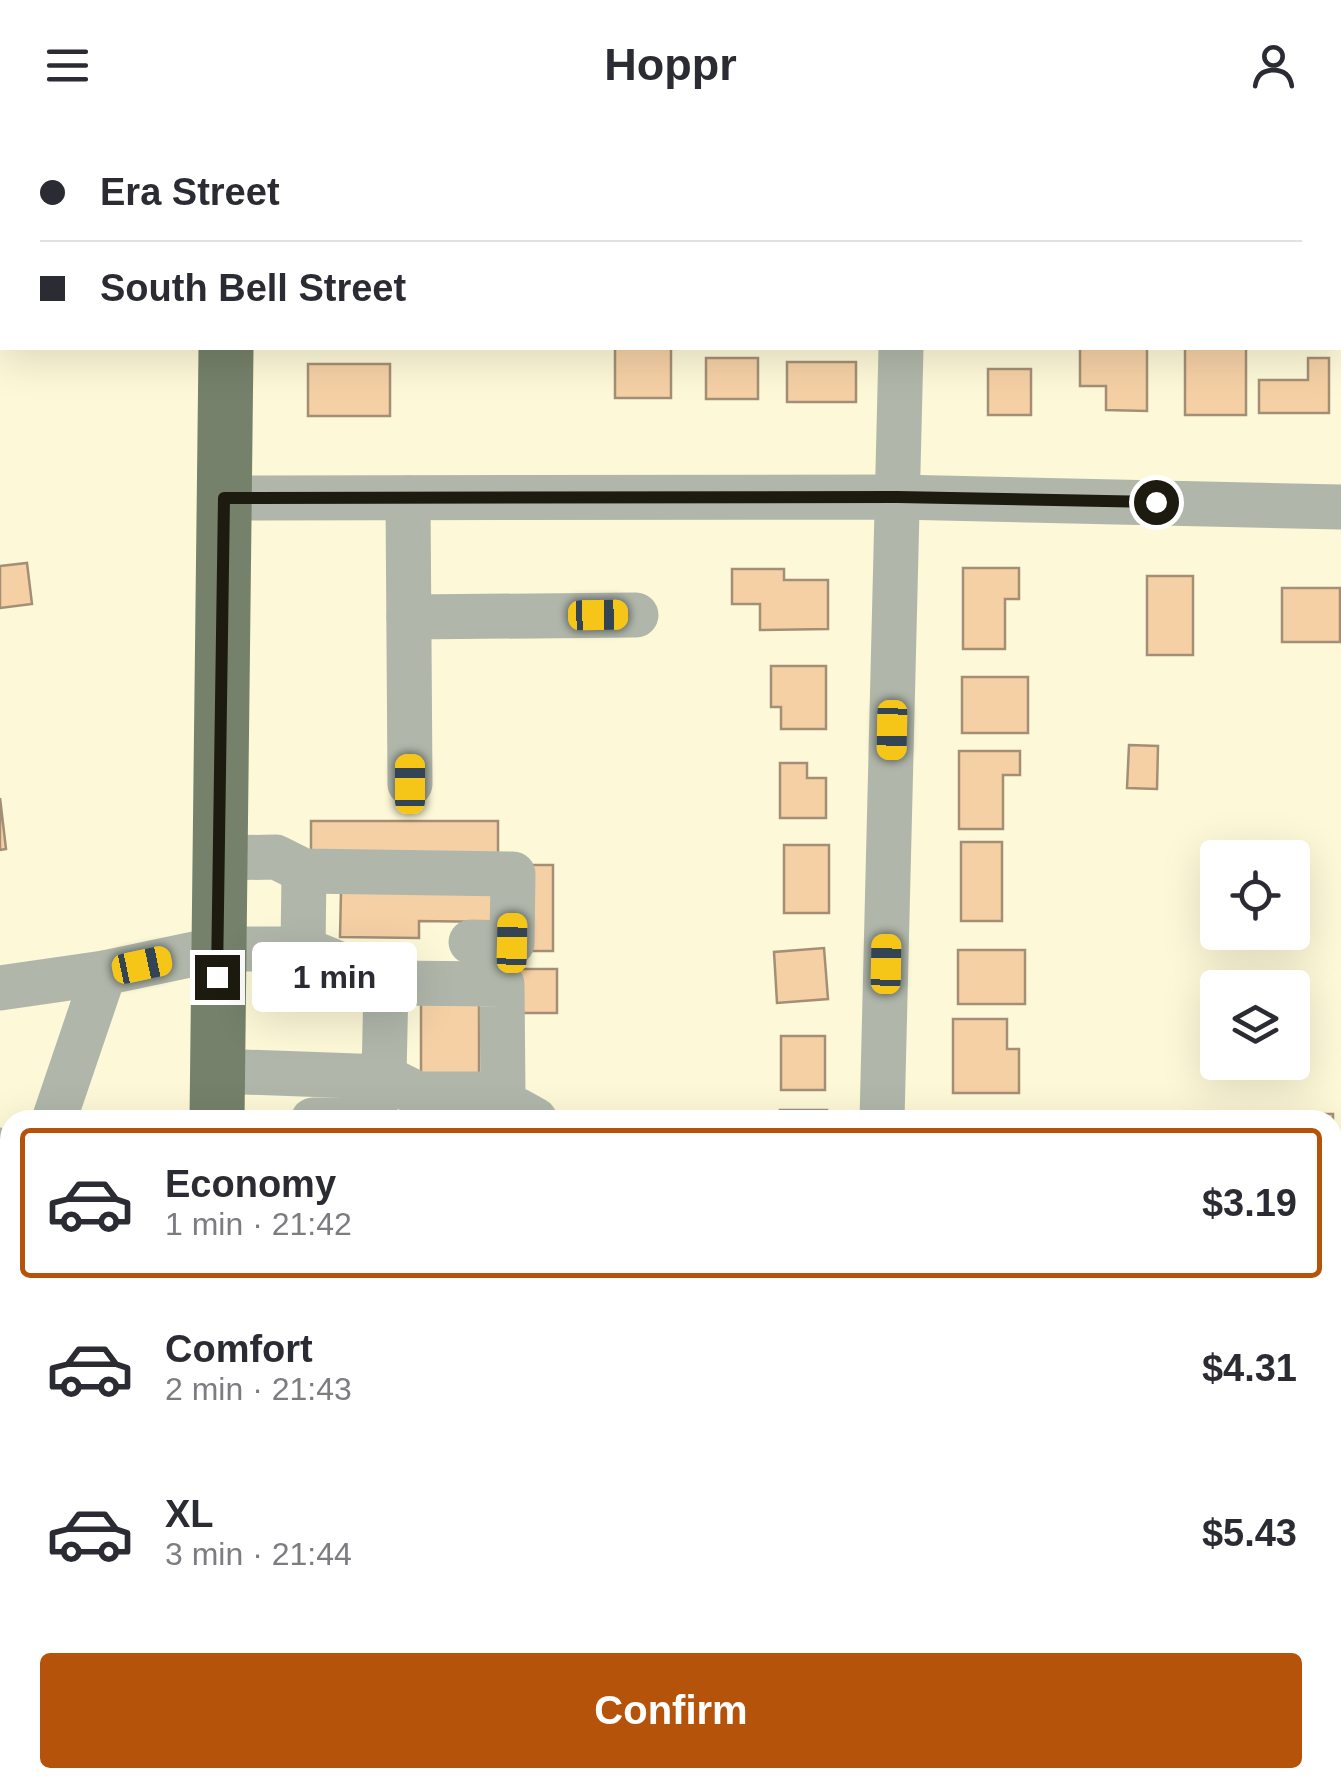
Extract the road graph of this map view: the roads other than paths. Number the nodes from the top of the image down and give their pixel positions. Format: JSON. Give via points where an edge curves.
{"nodes":[{"id":1,"x":226,"y":350,"type":"edge"},
{"id":2,"x":900,"y":350,"type":"edge"},
{"id":3,"x":897,"y":497,"type":"junction"},
{"id":4,"x":224,"y":498,"type":"junction"},
{"id":5,"x":408,"y":498,"type":"junction"},
{"id":6,"x":1341,"y":507,"type":"edge"},
{"id":7,"x":636,"y":614,"type":"dead end"},
{"id":8,"x":409,"y":617,"type":"junction"},
{"id":9,"x":410,"y":784,"type":"dead end"},
{"id":10,"x":219,"y":858,"type":"junction"},
{"id":11,"x":304,"y":872,"type":"junction"},
{"id":12,"x":471,"y":942,"type":"dead end"},
{"id":13,"x":218,"y":949,"type":"junction"},
{"id":14,"x":303,"y":949,"type":"junction"},
{"id":15,"x":104,"y":973,"type":"junction"},
{"id":16,"x":386,"y":983,"type":"junction"},
{"id":17,"x":0,"y":988,"type":"edge"},
{"id":18,"x":217,"y":1006,"type":"junction"},
{"id":19,"x":217,"y":1095,"type":"edge"},
{"id":20,"x":381,"y":1099,"type":"edge"},
{"id":21,"x":57,"y":1110,"type":"edge"},
{"id":22,"x":188,"y":1110,"type":"edge"},
{"id":23,"x":345,"y":1110,"type":"edge"},
{"id":24,"x":412,"y":1110,"type":"edge"},
{"id":25,"x":516,"y":1110,"type":"edge"},
{"id":26,"x":882,"y":1110,"type":"edge"}],
"edges":[{"from":1,"to":4,"type":"main road"},
{"from":2,"to":3,"type":"street"},
{"from":3,"to":5,"type":"street"},
{"from":3,"to":6,"type":"street"},
{"from":3,"to":26,"type":"street"},
{"from":4,"to":5,"type":"street"},
{"from":4,"to":10,"type":"main road"},
{"from":5,"to":8,"type":"street"},
{"from":7,"to":8,"type":"street"},
{"from":8,"to":9,"type":"street"},
{"from":10,"to":11,"type":"street","via":[[276,857]]},
{"from":10,"to":13,"type":"main road"},
{"from":11,"to":12,"type":"street","via":[[513,874],[512,943]]},
{"from":11,"to":14,"type":"street"},
{"from":13,"to":14,"type":"street"},
{"from":13,"to":15,"type":"street"},
{"from":13,"to":18,"type":"main road"},
{"from":14,"to":16,"type":"street"},
{"from":15,"to":17,"type":"street"},
{"from":15,"to":21,"type":"street"},
{"from":16,"to":20,"type":"street"},
{"from":16,"to":20,"type":"street","via":[[502,984],[503,1094]]},
{"from":18,"to":19,"type":"main road"},
{"from":18,"to":22,"type":"main road"},
{"from":19,"to":20,"type":"street"},
{"from":20,"to":23,"type":"street"},
{"from":24,"to":25,"type":"street"}]}
